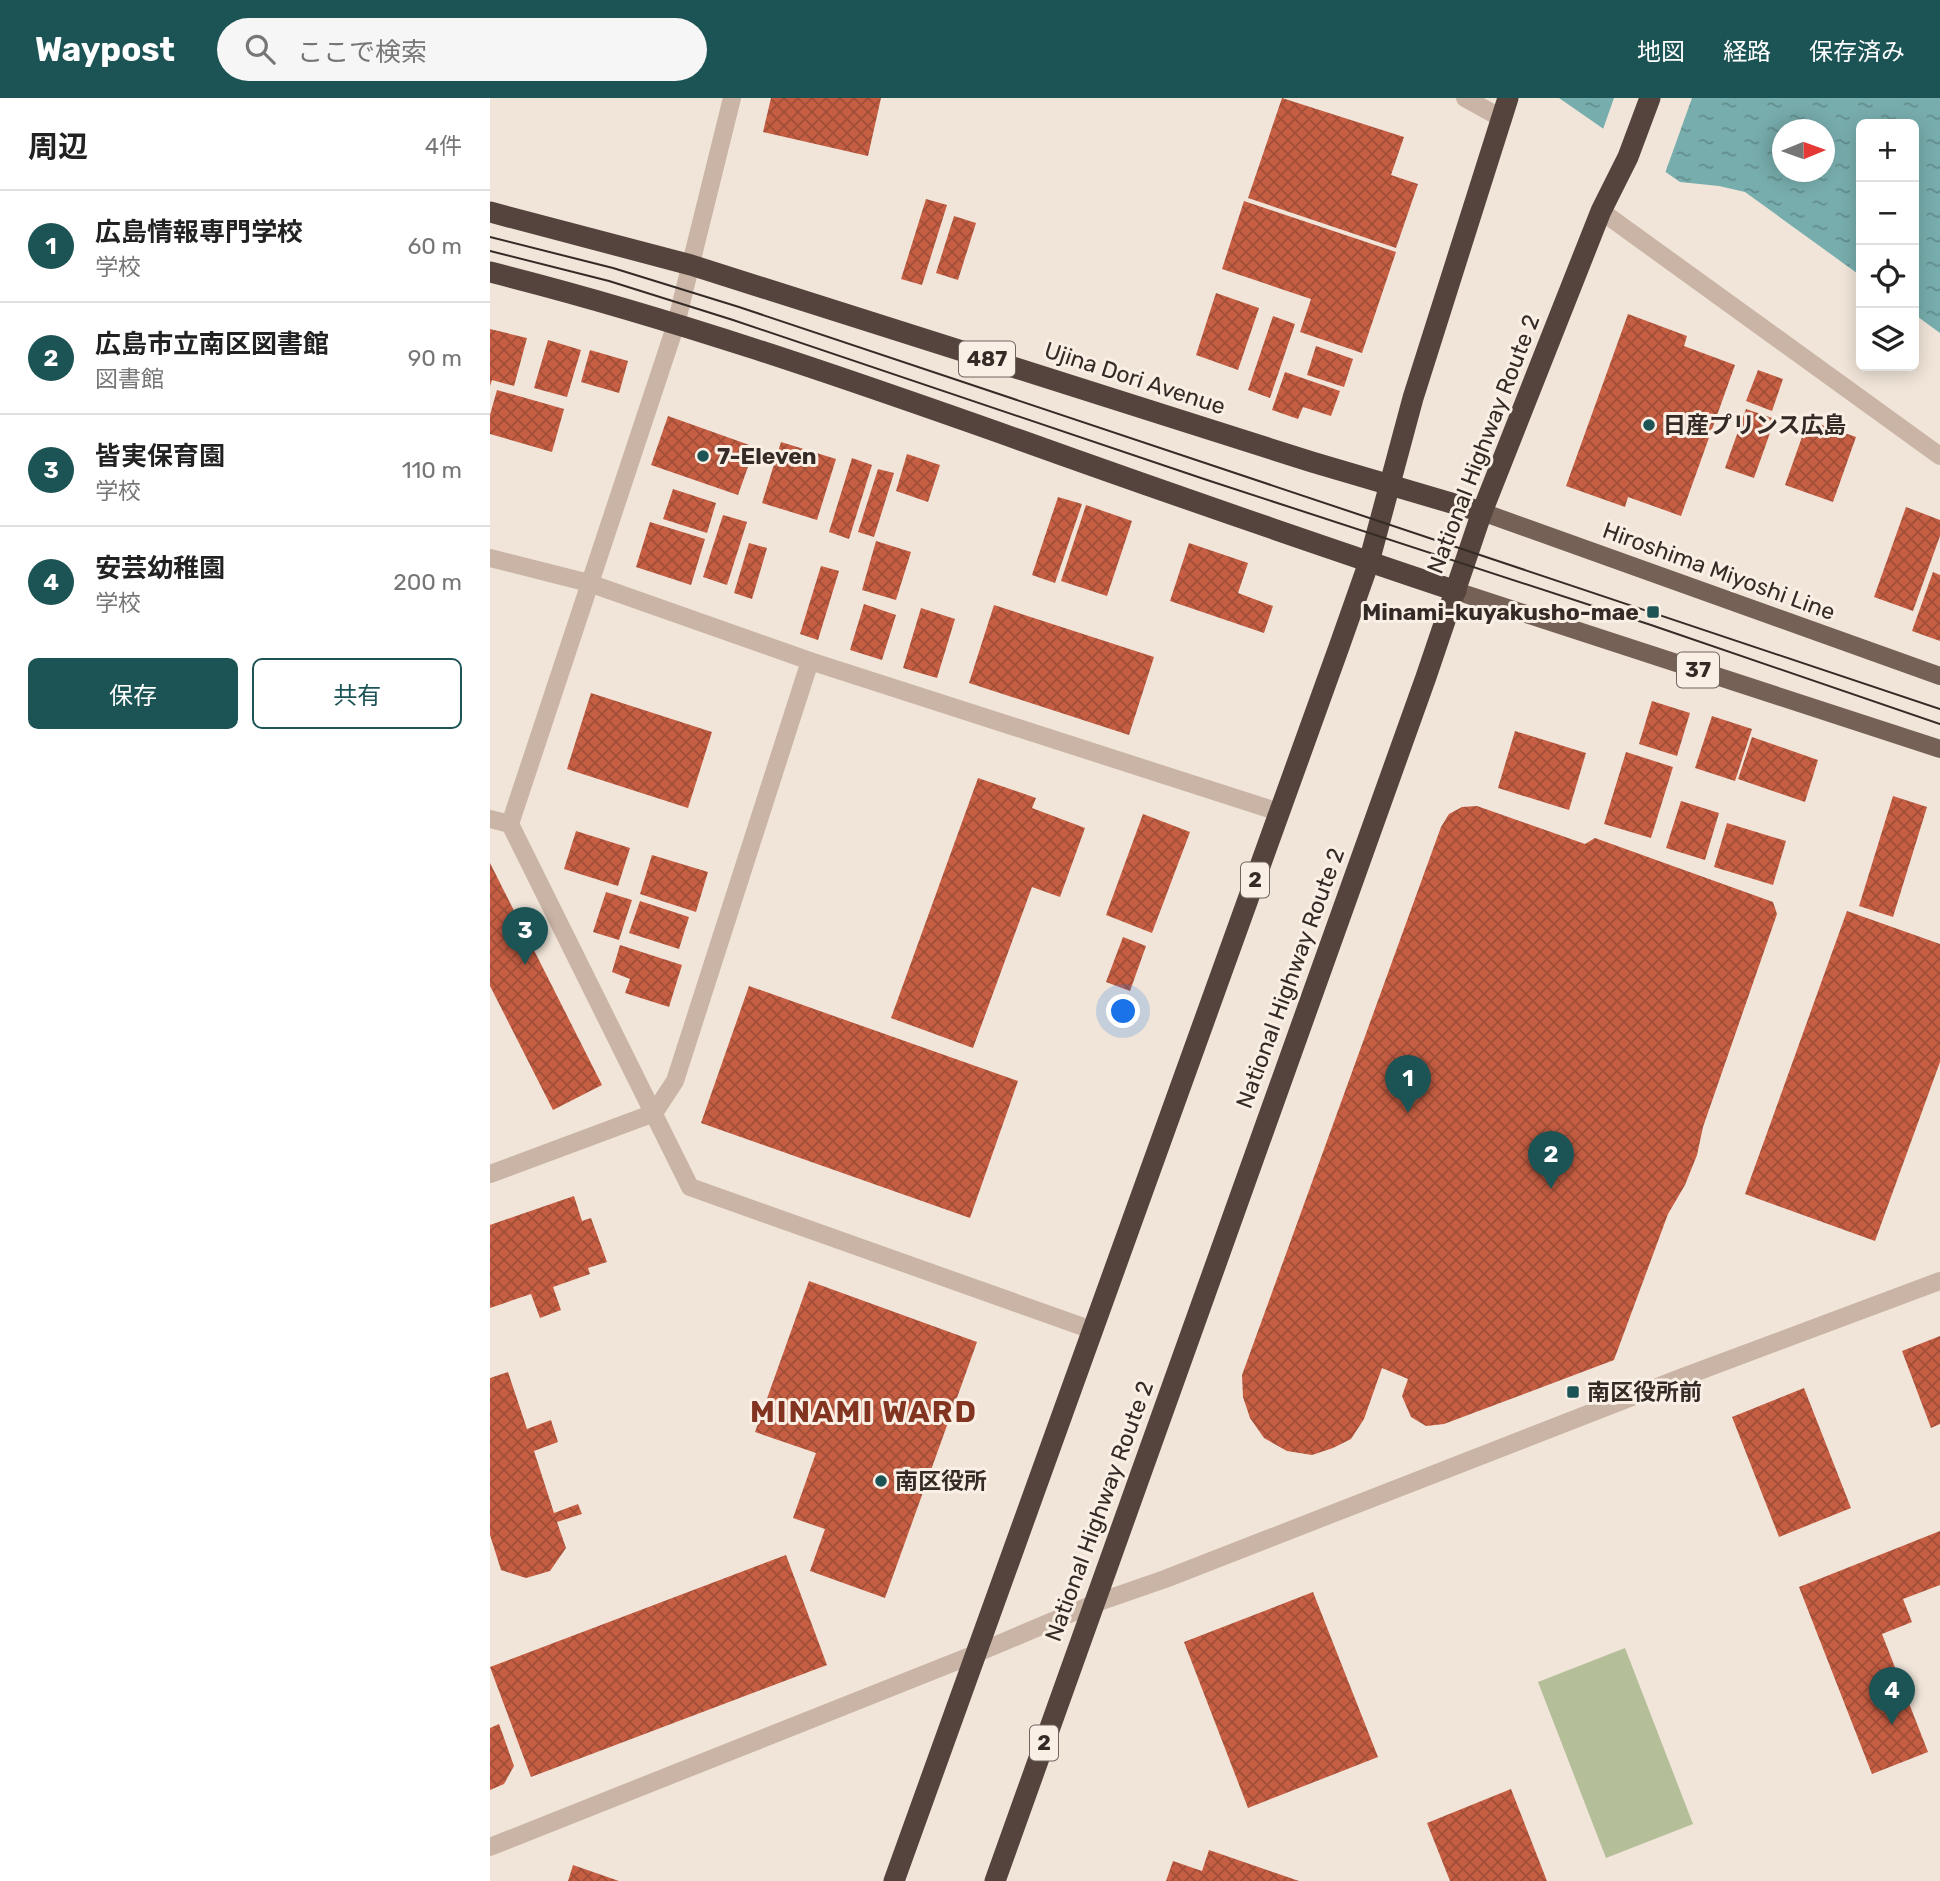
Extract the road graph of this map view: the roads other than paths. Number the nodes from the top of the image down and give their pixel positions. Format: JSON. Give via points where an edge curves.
{"nodes":[{"id":1,"x":732,"y":98,"type":"edge"},
{"id":2,"x":1465,"y":98,"type":"edge"},
{"id":3,"x":1508,"y":98,"type":"edge"},
{"id":4,"x":1650,"y":98,"type":"edge"},
{"id":5,"x":1503,"y":119,"type":"junction"},
{"id":6,"x":1601,"y":211,"type":"junction"},
{"id":7,"x":490,"y":212,"type":"edge"},
{"id":8,"x":691,"y":265,"type":"junction"},
{"id":9,"x":490,"y":272,"type":"edge"},
{"id":10,"x":676,"y":324,"type":"junction"},
{"id":11,"x":1940,"y":456,"type":"edge"},
{"id":12,"x":1389,"y":485,"type":"junction"},
{"id":13,"x":1482,"y":512,"type":"junction"},
{"id":14,"x":490,"y":558,"type":"edge"},
{"id":15,"x":1369,"y":562,"type":"junction"},
{"id":16,"x":589,"y":583,"type":"junction"},
{"id":17,"x":1456,"y":591,"type":"junction"},
{"id":18,"x":810,"y":661,"type":"junction"},
{"id":19,"x":1940,"y":676,"type":"edge"},
{"id":20,"x":1940,"y":749,"type":"edge"},
{"id":21,"x":1279,"y":812,"type":"junction"},
{"id":22,"x":490,"y":819,"type":"edge"},
{"id":23,"x":510,"y":824,"type":"junction"},
{"id":24,"x":654,"y":1113,"type":"junction"},
{"id":25,"x":490,"y":1174,"type":"edge"},
{"id":26,"x":1940,"y":1282,"type":"edge"},
{"id":27,"x":1092,"y":1330,"type":"junction"},
{"id":28,"x":1093,"y":1604,"type":"junction"},
{"id":29,"x":975,"y":1654,"type":"junction"},
{"id":30,"x":490,"y":1847,"type":"edge"},
{"id":31,"x":894,"y":1881,"type":"edge"},
{"id":32,"x":995,"y":1881,"type":"edge"}],
"edges":[{"from":1,"to":8,"type":"street"},
{"from":2,"to":5,"type":"street"},
{"from":3,"to":5,"type":"highway","number":"2"},
{"from":4,"to":6,"type":"highway","name":"National Highway Route 2","number":"2"},
{"from":5,"to":12,"type":"highway","number":"2"},
{"from":6,"to":11,"type":"street"},
{"from":6,"to":13,"type":"highway","name":"National Highway Route 2","number":"2"},
{"from":7,"to":8,"type":"highway","name":"Ujina Dori Avenue","number":"487"},
{"from":8,"to":10,"type":"street"},
{"from":8,"to":12,"type":"highway","name":"Ujina Dori Avenue","number":"487"},
{"from":9,"to":10,"type":"highway"},
{"from":10,"to":15,"type":"highway","via":[[788,358]]},
{"from":10,"to":16,"type":"street"},
{"from":12,"to":13,"type":"highway","name":"Ujina Dori Avenue","number":"487"},
{"from":12,"to":15,"type":"highway","number":"2"},
{"from":13,"to":17,"type":"highway","name":"National Highway Route 2","number":"2"},
{"from":13,"to":19,"type":"main road","name":"Hiroshima Miyoshi Line"},
{"from":14,"to":16,"type":"street"},
{"from":15,"to":17,"type":"highway"},
{"from":15,"to":21,"type":"highway","number":"2"},
{"from":16,"to":18,"type":"street"},
{"from":16,"to":23,"type":"street"},
{"from":17,"to":20,"type":"main road","number":"37"},
{"from":17,"to":28,"type":"highway","name":"National Highway Route 2","number":"2"},
{"from":18,"to":21,"type":"street"},
{"from":18,"to":24,"type":"street","via":[[675,1082]]},
{"from":21,"to":27,"type":"highway","number":"2"},
{"from":22,"to":23,"type":"street"},
{"from":23,"to":24,"type":"street"},
{"from":24,"to":25,"type":"street"},
{"from":24,"to":27,"type":"street","via":[[690,1187]]},
{"from":26,"to":28,"type":"street"},
{"from":27,"to":29,"type":"highway","number":"2"},
{"from":28,"to":29,"type":"street"},
{"from":28,"to":32,"type":"highway","name":"National Highway Route 2","number":"2"},
{"from":29,"to":30,"type":"street"},
{"from":29,"to":31,"type":"highway","number":"2"}]}
